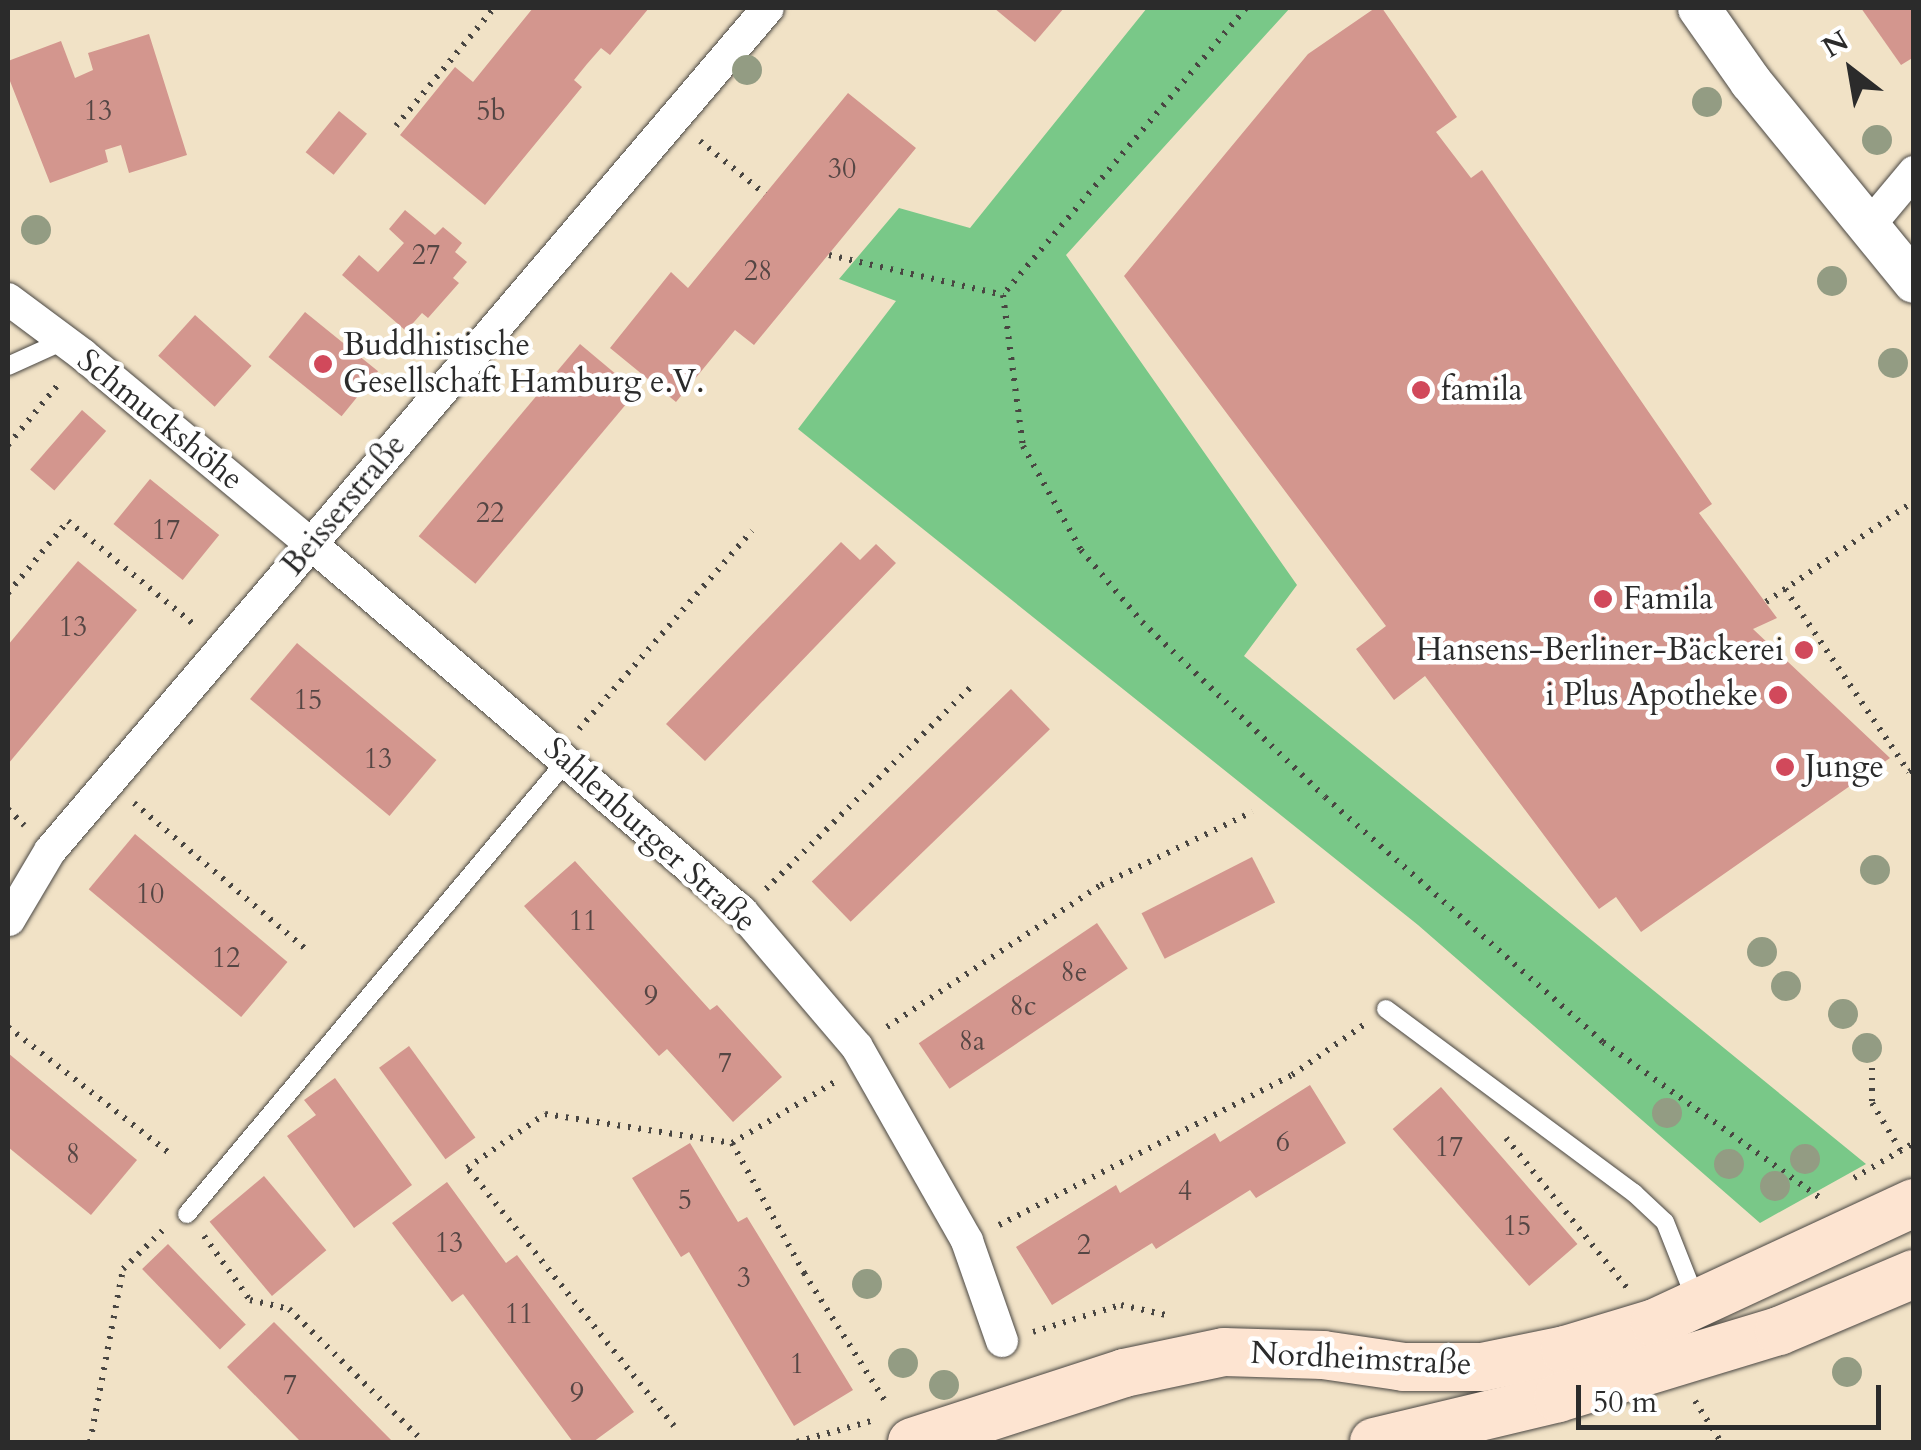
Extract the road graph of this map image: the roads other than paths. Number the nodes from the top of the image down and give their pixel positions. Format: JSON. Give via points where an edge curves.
{"nodes":[{"id":1,"x":768,"y":8,"type":"edge"},
{"id":2,"x":1699,"y":8,"type":"edge"},
{"id":3,"x":1914,"y":172,"type":"edge"},
{"id":4,"x":1868,"y":227,"type":"junction"},
{"id":5,"x":1914,"y":282,"type":"edge"},
{"id":6,"x":8,"y":299,"type":"edge"},
{"id":7,"x":73,"y":348,"type":"junction"},
{"id":8,"x":8,"y":366,"type":"edge"},
{"id":9,"x":310,"y":544,"type":"junction"},
{"id":10,"x":563,"y":756,"type":"junction"},
{"id":11,"x":9,"y":920,"type":"edge"},
{"id":12,"x":1386,"y":1010,"type":"road end"},
{"id":13,"x":1912,"y":1206,"type":"edge"},
{"id":14,"x":188,"y":1214,"type":"road end"},
{"id":15,"x":1914,"y":1274,"type":"edge"},
{"id":16,"x":1697,"y":1303,"type":"junction"},
{"id":17,"x":1002,"y":1341,"type":"dead end"},
{"id":18,"x":900,"y":1424,"type":"edge"},
{"id":19,"x":1374,"y":1442,"type":"edge"}],
"edges":[{"from":1,"to":9,"type":"street","name":"Beisserstraße"},
{"from":2,"to":4,"type":"street"},
{"from":3,"to":4,"type":"street"},
{"from":4,"to":5,"type":"street"},
{"from":6,"to":7,"type":"street","name":"Schmuckshöhe"},
{"from":7,"to":8,"type":"lane"},
{"from":7,"to":9,"type":"street","name":"Schmuckshöhe"},
{"from":9,"to":10,"type":"street","name":"Sahlenburger Straße"},
{"from":9,"to":11,"type":"street","name":"Beisserstraße","via":[[50,851]]},
{"from":10,"to":14,"type":"lane"},
{"from":10,"to":17,"type":"street","name":"Sahlenburger Straße","via":[[742,912],[861,1055],[967,1241]]},
{"from":12,"to":16,"type":"lane","via":[[1654,1212],[1678,1246]]},
{"from":13,"to":16,"type":"main road","name":"Nordheimstraße"},
{"from":15,"to":19,"type":"main road","name":"Nordheimstraße","via":[[1727,1347],[1558,1398]]},
{"from":16,"to":18,"type":"main road","name":"Nordheimstraße","via":[[1583,1345],[1482,1367],[1224,1352]]}]}
